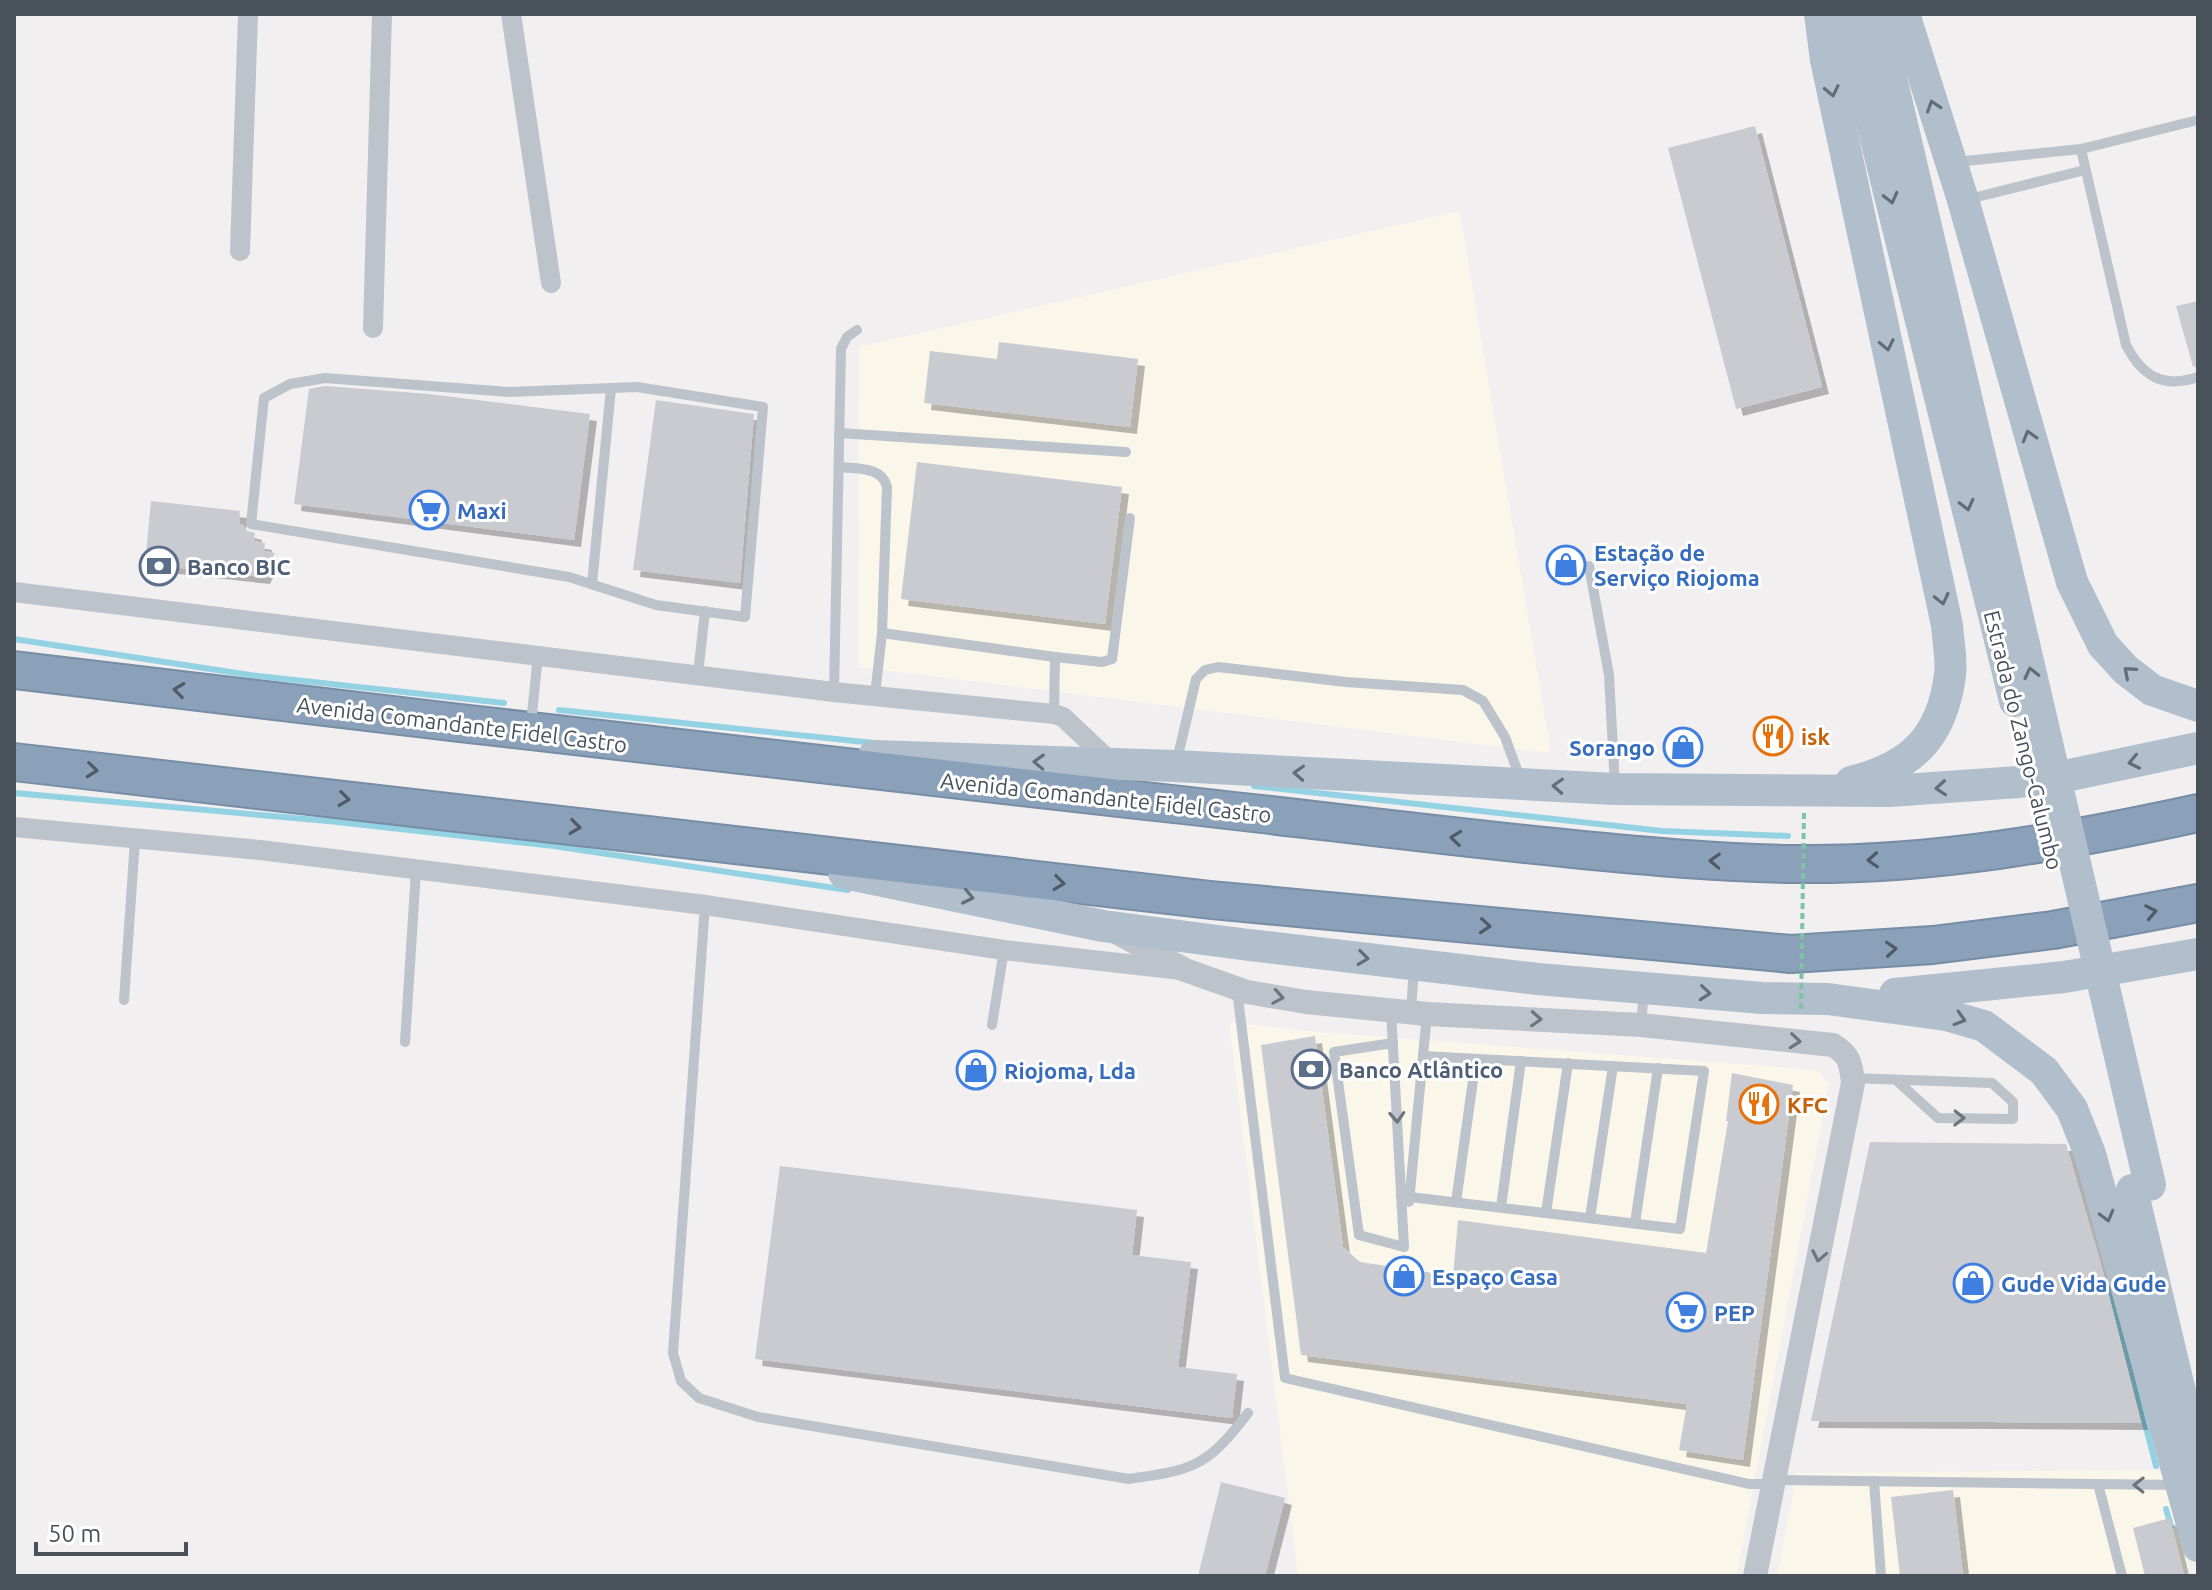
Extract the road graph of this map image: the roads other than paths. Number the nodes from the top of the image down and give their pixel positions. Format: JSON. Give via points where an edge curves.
{"nodes":[{"id":1,"x":248,"y":14,"type":"edge"},
{"id":2,"x":382,"y":14,"type":"edge"},
{"id":3,"x":511,"y":14,"type":"edge"},
{"id":4,"x":1820,"y":14,"type":"edge"},
{"id":5,"x":1845,"y":14,"type":"edge"},
{"id":6,"x":1876,"y":14,"type":"edge"},
{"id":7,"x":1904,"y":14,"type":"edge"},
{"id":8,"x":2198,"y":120,"type":"edge"},
{"id":9,"x":2081,"y":149,"type":"junction"},
{"id":10,"x":1951,"y":163,"type":"junction"},
{"id":11,"x":2085,"y":170,"type":"junction"},
{"id":12,"x":1963,"y":200,"type":"junction"},
{"id":13,"x":240,"y":251,"type":"dead end"},
{"id":14,"x":551,"y":283,"type":"dead end"},
{"id":15,"x":373,"y":328,"type":"dead end"},
{"id":16,"x":857,"y":330,"type":"dead end"},
{"id":17,"x":2198,"y":377,"type":"edge"},
{"id":18,"x":611,"y":388,"type":"junction"},
{"id":19,"x":839,"y":433,"type":"junction"},
{"id":20,"x":1126,"y":452,"type":"dead end"},
{"id":21,"x":839,"y":467,"type":"junction"},
{"id":22,"x":1130,"y":518,"type":"dead end"},
{"id":23,"x":1589,"y":566,"type":"dead end"},
{"id":24,"x":592,"y":584,"type":"junction"},
{"id":25,"x":14,"y":592,"type":"edge"},
{"id":26,"x":2002,"y":600,"type":"junction"},
{"id":27,"x":705,"y":611,"type":"junction"},
{"id":28,"x":882,"y":633,"type":"junction"},
{"id":29,"x":538,"y":655,"type":"junction"},
{"id":30,"x":1055,"y":657,"type":"junction"},
{"id":31,"x":14,"y":670,"type":"edge"},
{"id":32,"x":698,"y":674,"type":"junction"},
{"id":33,"x":834,"y":692,"type":"junction"},
{"id":34,"x":875,"y":695,"type":"junction"},
{"id":35,"x":2198,"y":706,"type":"edge"},
{"id":36,"x":1054,"y":714,"type":"junction"},
{"id":37,"x":530,"y":732,"type":"junction"},
{"id":38,"x":639,"y":745,"type":"junction"},
{"id":39,"x":2198,"y":748,"type":"edge"},
{"id":40,"x":14,"y":762,"type":"edge"},
{"id":41,"x":1114,"y":765,"type":"junction"},
{"id":42,"x":1175,"y":766,"type":"junction"},
{"id":43,"x":1522,"y":784,"type":"junction"},
{"id":44,"x":1615,"y":789,"type":"junction"},
{"id":45,"x":1748,"y":791,"type":"junction"},
{"id":46,"x":2198,"y":813,"type":"edge"},
{"id":47,"x":14,"y":827,"type":"edge"},
{"id":48,"x":633,"y":835,"type":"junction"},
{"id":49,"x":135,"y":840,"type":"junction"},
{"id":50,"x":416,"y":871,"type":"junction"},
{"id":51,"x":2198,"y":903,"type":"edge"},
{"id":52,"x":705,"y":905,"type":"junction"},
{"id":53,"x":1103,"y":926,"type":"junction"},
{"id":54,"x":1004,"y":950,"type":"junction"},
{"id":55,"x":2198,"y":954,"type":"edge"},
{"id":56,"x":1414,"y":964,"type":"junction"},
{"id":57,"x":1185,"y":970,"type":"junction"},
{"id":58,"x":1237,"y":988,"type":"junction"},
{"id":59,"x":1645,"y":988,"type":"junction"},
{"id":60,"x":124,"y":1000,"type":"dead end"},
{"id":61,"x":1814,"y":1004,"type":"junction"},
{"id":62,"x":1410,"y":1013,"type":"junction"},
{"id":63,"x":992,"y":1025,"type":"dead end"},
{"id":64,"x":1641,"y":1025,"type":"junction"},
{"id":65,"x":405,"y":1042,"type":"dead end"},
{"id":66,"x":1393,"y":1043,"type":"junction"},
{"id":67,"x":1423,"y":1056,"type":"junction"},
{"id":68,"x":1476,"y":1059,"type":"junction"},
{"id":69,"x":1521,"y":1061,"type":"junction"},
{"id":70,"x":1568,"y":1063,"type":"junction"},
{"id":71,"x":1613,"y":1066,"type":"junction"},
{"id":72,"x":1658,"y":1068,"type":"junction"},
{"id":73,"x":1852,"y":1078,"type":"junction"},
{"id":74,"x":1896,"y":1080,"type":"junction"},
{"id":75,"x":2141,"y":1188,"type":"junction"},
{"id":76,"x":1405,"y":1196,"type":"junction"},
{"id":77,"x":1456,"y":1202,"type":"junction"},
{"id":78,"x":1501,"y":1207,"type":"junction"},
{"id":79,"x":1546,"y":1213,"type":"junction"},
{"id":80,"x":1590,"y":1218,"type":"junction"},
{"id":81,"x":1635,"y":1223,"type":"junction"},
{"id":82,"x":2198,"y":1373,"type":"edge"},
{"id":83,"x":1248,"y":1413,"type":"dead end"},
{"id":84,"x":2189,"y":1476,"type":"edge"},
{"id":85,"x":1874,"y":1481,"type":"junction"},
{"id":86,"x":1774,"y":1482,"type":"junction"},
{"id":87,"x":2098,"y":1484,"type":"junction"},
{"id":88,"x":2198,"y":1546,"type":"edge"},
{"id":89,"x":1755,"y":1576,"type":"edge"},
{"id":90,"x":1881,"y":1576,"type":"edge"},
{"id":91,"x":2122,"y":1576,"type":"edge"}],
"edges":[{"from":1,"to":13,"type":"street"},
{"from":2,"to":15,"type":"street"},
{"from":3,"to":14,"type":"street"},
{"from":4,"to":45,"type":"main road","one_way":true,"via":[[1947,625],[1951,672],[1942,715],[1928,738],[1886,772],[1818,787]]},
{"from":5,"to":26,"type":"main road","name":"Estrada do Zango-Calumbo","one_way":true},
{"from":6,"to":26,"type":"main road","name":"Estrada do Zango-Calumbo"},
{"from":10,"to":7,"type":"main road","one_way":true},
{"from":8,"to":9,"type":"lane"},
{"from":9,"to":10,"type":"lane"},
{"from":9,"to":11,"type":"lane"},
{"from":10,"to":12,"type":"main road"},
{"from":11,"to":12,"type":"lane"},
{"from":11,"to":17,"type":"lane","via":[[2126,345],[2136,365],[2171,381]]},
{"from":35,"to":12,"type":"main road","one_way":true,"via":[[2152,690],[2126,670],[2103,645],[2087,615],[2062,550]]},
{"from":16,"to":19,"type":"lane","via":[[841,349]]},
{"from":18,"to":24,"type":"lane"},
{"from":18,"to":24,"type":"lane","via":[[509,392],[325,378],[290,384],[264,398],[251,524]]},
{"from":18,"to":27,"type":"lane","via":[[637,387],[763,407],[745,617]]},
{"from":19,"to":20,"type":"lane"},
{"from":19,"to":21,"type":"lane"},
{"from":21,"to":28,"type":"lane","via":[[885,478]]},
{"from":21,"to":33,"type":"lane"},
{"from":22,"to":30,"type":"lane","via":[[1112,659]]},
{"from":23,"to":44,"type":"lane","via":[[1609,675]]},
{"from":24,"to":27,"type":"lane","via":[[656,605]]},
{"from":25,"to":29,"type":"street"},
{"from":26,"to":75,"type":"main road","name":"Estrada do Zango-Calumbo","bridge":true},
{"from":27,"to":32,"type":"lane"},
{"from":28,"to":30,"type":"lane"},
{"from":28,"to":34,"type":"lane"},
{"from":29,"to":32,"type":"street"},
{"from":29,"to":37,"type":"lane"},
{"from":30,"to":36,"type":"lane"},
{"from":37,"to":31,"type":"highway","name":"Avenida Comandante Fidel Castro","one_way":true},
{"from":32,"to":33,"type":"street"},
{"from":33,"to":34,"type":"street"},
{"from":34,"to":36,"type":"street"},
{"from":36,"to":41,"type":"street"},
{"from":37,"to":38,"type":"highway","name":"Avenida Comandante Fidel Castro"},
{"from":41,"to":38,"type":"main road","one_way":true},
{"from":46,"to":38,"type":"highway","name":"Avenida Comandante Fidel Castro","one_way":true,"via":[[2047,844],[1793,864],[1455,838]]},
{"from":39,"to":45,"type":"main road","one_way":true,"via":[[2019,782],[1889,791]]},
{"from":40,"to":48,"type":"highway","one_way":true},
{"from":41,"to":42,"type":"main road"},
{"from":43,"to":42,"type":"main road","one_way":true},
{"from":42,"to":43,"type":"lane","via":[[1196,679],[1218,667],[1463,690],[1483,701],[1505,737]]},
{"from":44,"to":43,"type":"main road","one_way":true},
{"from":44,"to":45,"type":"main road"},
{"from":47,"to":49,"type":"street"},
{"from":48,"to":51,"type":"highway","one_way":true,"via":[[1211,900],[1791,954],[2038,932]]},
{"from":48,"to":53,"type":"main road","one_way":true},
{"from":49,"to":50,"type":"street"},
{"from":49,"to":60,"type":"lane"},
{"from":50,"to":52,"type":"street"},
{"from":50,"to":65,"type":"lane"},
{"from":52,"to":54,"type":"street"},
{"from":52,"to":83,"type":"lane","via":[[673,1353],[681,1381],[699,1398],[758,1417],[1129,1479],[1177,1472],[1210,1457]]},
{"from":53,"to":56,"type":"main road","one_way":true},
{"from":53,"to":57,"type":"street"},
{"from":54,"to":57,"type":"street"},
{"from":54,"to":63,"type":"lane"},
{"from":55,"to":61,"type":"main road","via":[[2064,977]]},
{"from":56,"to":59,"type":"main road"},
{"from":56,"to":62,"type":"lane"},
{"from":57,"to":58,"type":"street"},
{"from":58,"to":62,"type":"street","one_way":true},
{"from":58,"to":86,"type":"lane","via":[[1285,1378],[1749,1484]]},
{"from":59,"to":61,"type":"main road","one_way":true},
{"from":59,"to":64,"type":"lane"},
{"from":61,"to":84,"type":"main road","one_way":true,"via":[[1946,1015],[1984,1026],[2044,1071],[2072,1109],[2090,1154]]},
{"from":62,"to":64,"type":"street","one_way":true},
{"from":62,"to":66,"type":"lane"},
{"from":62,"to":67,"type":"lane"},
{"from":64,"to":73,"type":"street","one_way":true,"via":[[1833,1045],[1850,1059]]},
{"from":66,"to":76,"type":"lane","one_way":true},
{"from":66,"to":76,"type":"lane","via":[[1334,1052],[1359,1235],[1404,1247]]},
{"from":67,"to":68,"type":"lane"},
{"from":67,"to":76,"type":"lane"},
{"from":68,"to":69,"type":"lane"},
{"from":68,"to":77,"type":"lane"},
{"from":69,"to":70,"type":"lane"},
{"from":69,"to":78,"type":"lane"},
{"from":70,"to":71,"type":"lane"},
{"from":70,"to":79,"type":"lane"},
{"from":71,"to":72,"type":"lane"},
{"from":71,"to":80,"type":"lane"},
{"from":72,"to":81,"type":"lane"},
{"from":72,"to":81,"type":"lane","via":[[1704,1071],[1680,1229]]},
{"from":73,"to":74,"type":"lane"},
{"from":73,"to":86,"type":"street","one_way":true},
{"from":74,"to":74,"type":"lane","one_way":true,"via":[[1938,1118],[2013,1119],[2013,1102],[1992,1083]]},
{"from":75,"to":82,"type":"main road","name":"Estrada do Zango-Calumbo"},
{"from":75,"to":84,"type":"main road","name":"Estrada do Zango-Calumbo"},
{"from":76,"to":77,"type":"lane"},
{"from":77,"to":78,"type":"lane"},
{"from":78,"to":79,"type":"lane"},
{"from":79,"to":80,"type":"lane"},
{"from":80,"to":81,"type":"lane"},
{"from":84,"to":87,"type":"lane","one_way":true},
{"from":84,"to":88,"type":"main road"},
{"from":85,"to":86,"type":"lane"},
{"from":85,"to":87,"type":"lane"},
{"from":85,"to":90,"type":"lane"},
{"from":86,"to":89,"type":"street"},
{"from":87,"to":91,"type":"lane"}]}
